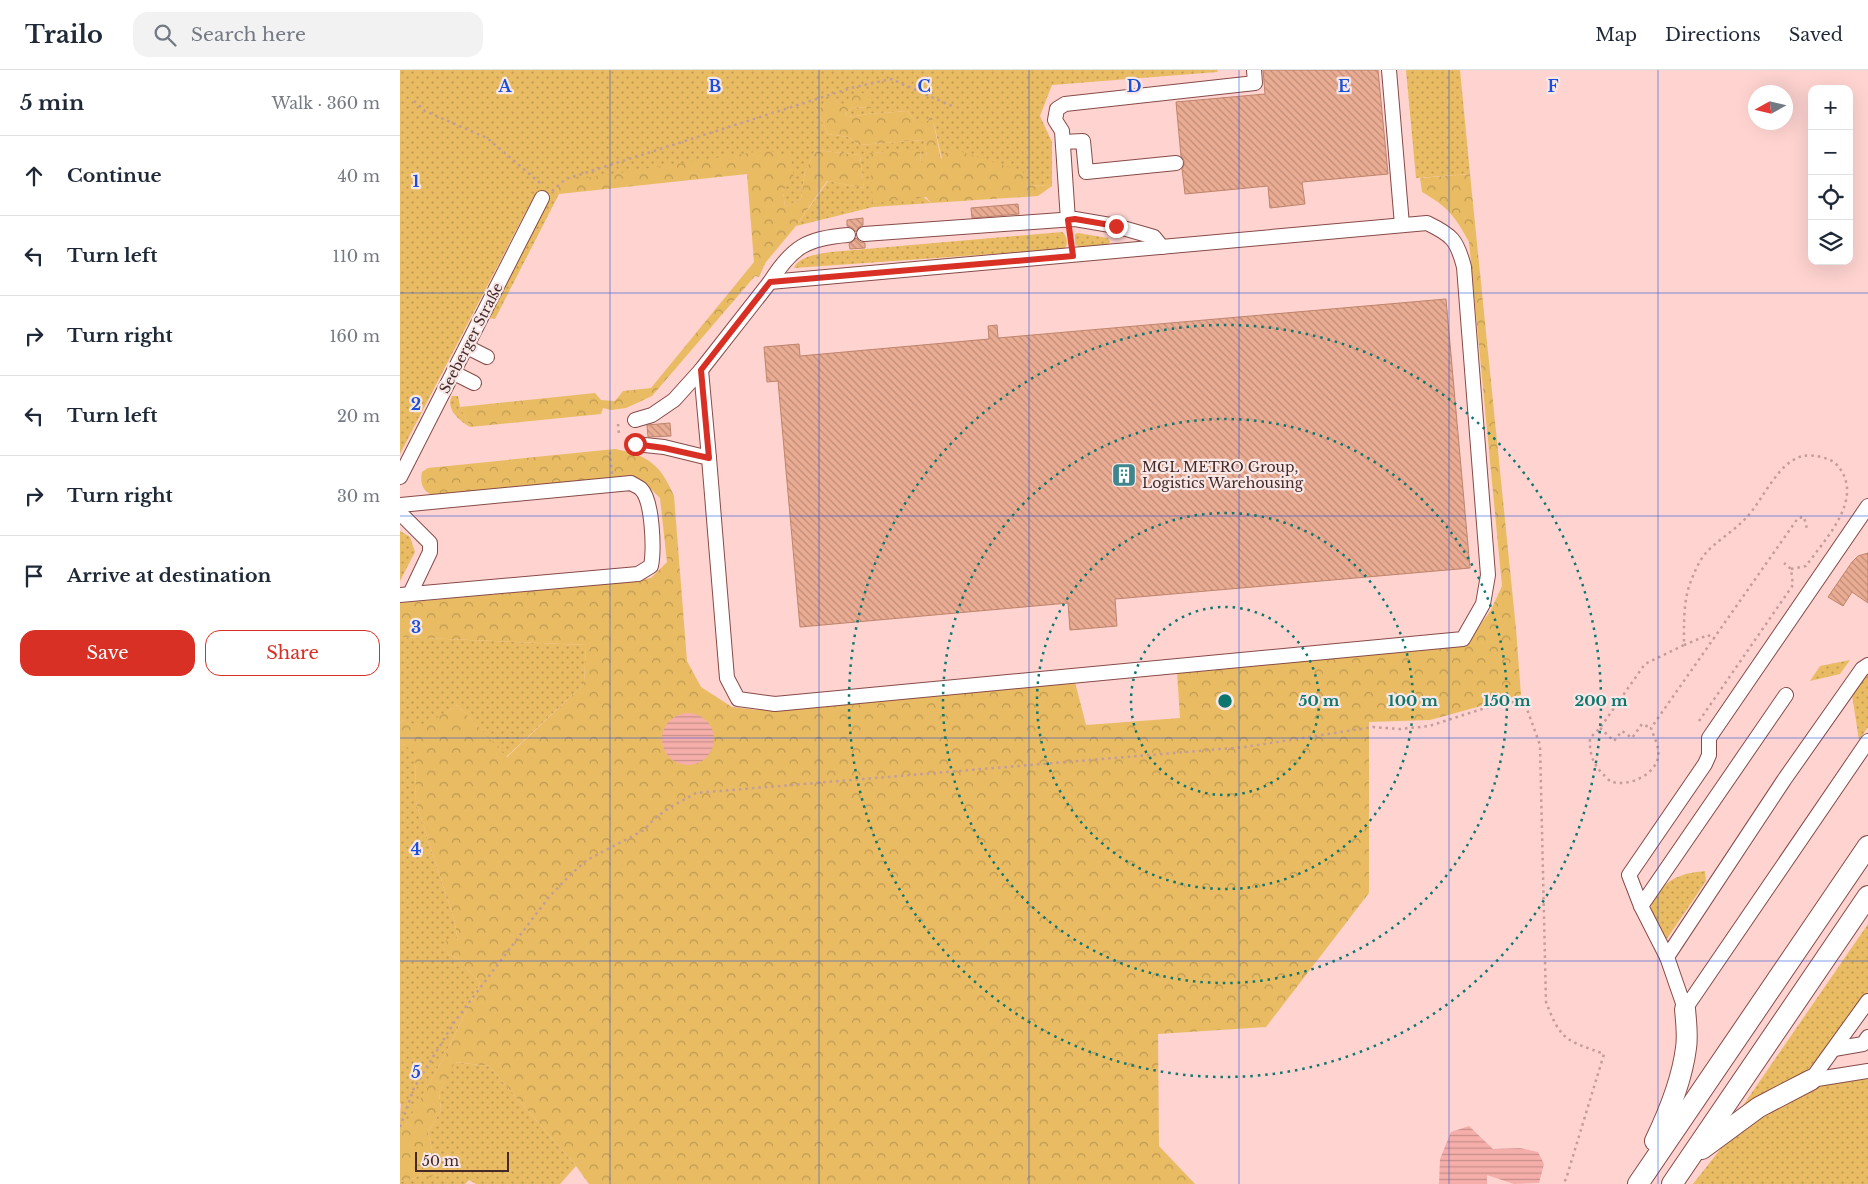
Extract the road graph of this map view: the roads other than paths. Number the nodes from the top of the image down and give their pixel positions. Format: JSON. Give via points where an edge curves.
{"nodes":[{"id":1,"x":1254,"y":70,"type":"edge"},
{"id":2,"x":1389,"y":70,"type":"edge"},
{"id":3,"x":1063,"y":142,"type":"junction"},
{"id":4,"x":1176,"y":163,"type":"dead end"},
{"id":5,"x":542,"y":198,"type":"road end"},
{"id":6,"x":1068,"y":220,"type":"junction"},
{"id":7,"x":1402,"y":225,"type":"junction"},
{"id":8,"x":864,"y":234,"type":"dead end"},
{"id":9,"x":848,"y":235,"type":"dead end"},
{"id":10,"x":1162,"y":248,"type":"junction"},
{"id":11,"x":770,"y":282,"type":"junction"},
{"id":12,"x":467,"y":347,"type":"junction"},
{"id":13,"x":487,"y":358,"type":"dead end"},
{"id":14,"x":701,"y":370,"type":"junction"},
{"id":15,"x":454,"y":373,"type":"junction"},
{"id":16,"x":474,"y":383,"type":"dead end"},
{"id":17,"x":636,"y":420,"type":"dead end"},
{"id":18,"x":635,"y":444,"type":"dead end"},
{"id":19,"x":709,"y":458,"type":"junction"},
{"id":20,"x":400,"y":477,"type":"edge"},
{"id":21,"x":400,"y":505,"type":"edge"},
{"id":22,"x":1868,"y":506,"type":"edge"},
{"id":23,"x":400,"y":513,"type":"edge"},
{"id":24,"x":405,"y":594,"type":"edge"},
{"id":25,"x":1868,"y":665,"type":"edge"},
{"id":26,"x":1786,"y":694,"type":"dead end"},
{"id":27,"x":1868,"y":742,"type":"edge"},
{"id":28,"x":1868,"y":846,"type":"edge"},
{"id":29,"x":1868,"y":896,"type":"edge"},
{"id":30,"x":1642,"y":906,"type":"junction"},
{"id":31,"x":1667,"y":957,"type":"junction"},
{"id":32,"x":1868,"y":1002,"type":"edge"},
{"id":33,"x":1685,"y":1009,"type":"junction"},
{"id":34,"x":1866,"y":1041,"type":"edge"},
{"id":35,"x":1834,"y":1049,"type":"junction"},
{"id":36,"x":1868,"y":1071,"type":"edge"},
{"id":37,"x":1811,"y":1080,"type":"junction"},
{"id":38,"x":1688,"y":1159,"type":"junction"},
{"id":39,"x":1634,"y":1184,"type":"edge"},
{"id":40,"x":1638,"y":1184,"type":"edge"},
{"id":41,"x":1672,"y":1184,"type":"edge"}],
"edges":[{"from":1,"to":3,"type":"street","via":[[1255,83],[1065,104],[1057,109],[1055,120],[1062,131]]},
{"from":2,"to":7,"type":"street"},
{"from":3,"to":4,"type":"street","via":[[1083,140],[1086,172]]},
{"from":3,"to":6,"type":"street"},
{"from":5,"to":12,"type":"street","name":"Seeberger Straße"},
{"from":6,"to":8,"type":"street"},
{"from":6,"to":10,"type":"street","via":[[1116,226],[1154,237]]},
{"from":7,"to":10,"type":"street"},
{"from":7,"to":19,"type":"street","via":[[1426,223],[1446,232],[1459,248],[1464,268],[1488,575],[1483,604],[1463,639],[775,704],[738,699],[727,678]]},
{"from":9,"to":11,"type":"street","via":[[808,242],[786,259]]},
{"from":10,"to":11,"type":"street"},
{"from":11,"to":14,"type":"street"},
{"from":12,"to":13,"type":"street"},
{"from":12,"to":15,"type":"street","name":"Seeberger Straße"},
{"from":14,"to":17,"type":"street","via":[[666,407]]},
{"from":14,"to":19,"type":"street"},
{"from":15,"to":16,"type":"street"},
{"from":15,"to":20,"type":"street","name":"Seeberger Straße"},
{"from":18,"to":19,"type":"street"},
{"from":21,"to":24,"type":"street","via":[[631,483],[641,488],[647,499],[653,555],[651,566],[638,574]]},
{"from":22,"to":30,"type":"street","via":[[1709,738],[1710,755],[1705,764],[1629,875]]},
{"from":23,"to":24,"type":"street","via":[[430,543],[430,552]]},
{"from":25,"to":31,"type":"street","via":[[1784,780]]},
{"from":26,"to":30,"type":"street"},
{"from":27,"to":33,"type":"street"},
{"from":28,"to":40,"type":"highway"},
{"from":29,"to":38,"type":"highway"},
{"from":30,"to":31,"type":"street"},
{"from":31,"to":33,"type":"street"},
{"from":32,"to":35,"type":"street"},
{"from":33,"to":39,"type":"highway","via":[[1686,1047],[1678,1085],[1665,1121]]},
{"from":34,"to":35,"type":"street"},
{"from":35,"to":37,"type":"street"},
{"from":36,"to":37,"type":"street"},
{"from":37,"to":38,"type":"highway","via":[[1759,1107]]},
{"from":38,"to":41,"type":"highway"}]}
